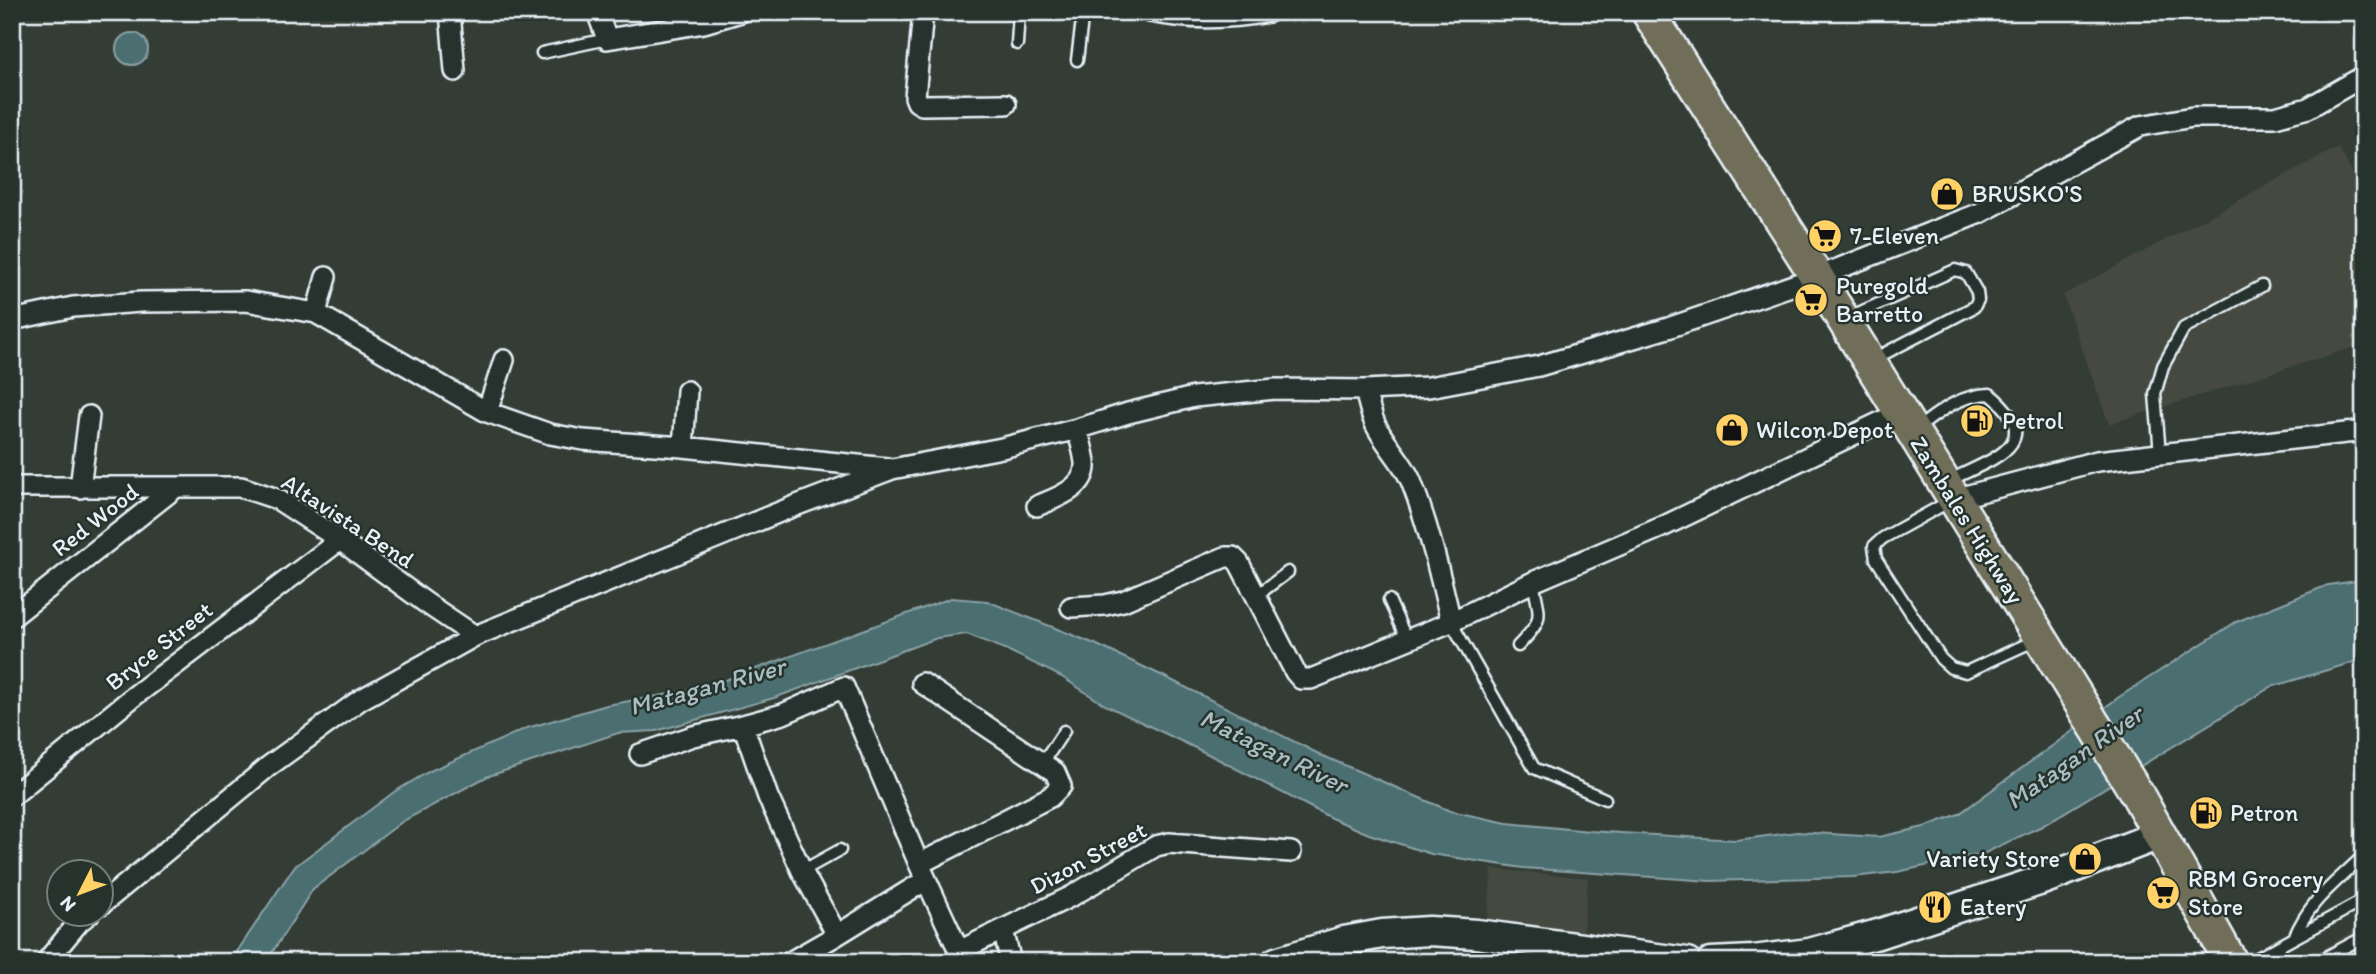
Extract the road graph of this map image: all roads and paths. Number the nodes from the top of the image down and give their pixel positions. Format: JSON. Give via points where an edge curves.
{"nodes":[{"id":1,"x":450,"y":12,"type":"edge"},
{"id":2,"x":597,"y":12,"type":"edge"},
{"id":3,"x":923,"y":12,"type":"edge"},
{"id":4,"x":1019,"y":12,"type":"edge"},
{"id":5,"x":1083,"y":12,"type":"edge"},
{"id":6,"x":1150,"y":12,"type":"edge"},
{"id":7,"x":1269,"y":12,"type":"edge"},
{"id":8,"x":1648,"y":12,"type":"edge"},
{"id":9,"x":737,"y":13,"type":"edge"},
{"id":10,"x":607,"y":39,"type":"junction"},
{"id":11,"x":1017,"y":44,"type":"dead end"},
{"id":12,"x":542,"y":53,"type":"dead end"},
{"id":13,"x":1077,"y":60,"type":"dead end"},
{"id":14,"x":455,"y":71,"type":"dead end"},
{"id":15,"x":2364,"y":76,"type":"edge"},
{"id":16,"x":1006,"y":104,"type":"dead end"},
{"id":17,"x":326,"y":277,"type":"dead end"},
{"id":18,"x":1817,"y":277,"type":"junction"},
{"id":19,"x":2262,"y":286,"type":"dead end"},
{"id":20,"x":316,"y":313,"type":"junction"},
{"id":21,"x":12,"y":320,"type":"edge"},
{"id":22,"x":1843,"y":320,"type":"junction"},
{"id":23,"x":504,"y":360,"type":"dead end"},
{"id":24,"x":1868,"y":362,"type":"junction"},
{"id":25,"x":1365,"y":390,"type":"junction"},
{"id":26,"x":687,"y":391,"type":"dead end"},
{"id":27,"x":487,"y":412,"type":"junction"},
{"id":28,"x":89,"y":416,"type":"dead end"},
{"id":29,"x":1906,"y":422,"type":"junction"},
{"id":30,"x":1077,"y":429,"type":"junction"},
{"id":31,"x":2364,"y":431,"type":"edge"},
{"id":32,"x":683,"y":447,"type":"junction"},
{"id":33,"x":2160,"y":455,"type":"junction"},
{"id":34,"x":892,"y":469,"type":"junction"},
{"id":35,"x":12,"y":487,"type":"edge"},
{"id":36,"x":80,"y":488,"type":"junction"},
{"id":37,"x":175,"y":488,"type":"junction"},
{"id":38,"x":1949,"y":491,"type":"junction"},
{"id":39,"x":1037,"y":506,"type":"dead end"},
{"id":40,"x":340,"y":540,"type":"junction"},
{"id":41,"x":1288,"y":572,"type":"dead end"},
{"id":42,"x":1533,"y":582,"type":"junction"},
{"id":43,"x":1256,"y":596,"type":"junction"},
{"id":44,"x":1389,"y":600,"type":"dead end"},
{"id":45,"x":1071,"y":607,"type":"dead end"},
{"id":46,"x":12,"y":617,"type":"edge"},
{"id":47,"x":1451,"y":622,"type":"junction"},
{"id":48,"x":475,"y":636,"type":"junction"},
{"id":49,"x":2040,"y":638,"type":"junction"},
{"id":50,"x":1407,"y":640,"type":"junction"},
{"id":51,"x":1518,"y":646,"type":"dead end"},
{"id":52,"x":922,"y":683,"type":"dead end"},
{"id":53,"x":743,"y":725,"type":"junction"},
{"id":54,"x":1064,"y":731,"type":"dead end"},
{"id":55,"x":640,"y":754,"type":"dead end"},
{"id":56,"x":1042,"y":764,"type":"junction"},
{"id":57,"x":12,"y":796,"type":"edge"},
{"id":58,"x":1605,"y":799,"type":"dead end"},
{"id":59,"x":2160,"y":835,"type":"junction"},
{"id":60,"x":840,"y":850,"type":"dead end"},
{"id":61,"x":1291,"y":852,"type":"dead end"},
{"id":62,"x":2364,"y":855,"type":"edge"},
{"id":63,"x":802,"y":871,"type":"junction"},
{"id":64,"x":922,"y":872,"type":"junction"},
{"id":65,"x":116,"y":892,"type":"edge"},
{"id":66,"x":2364,"y":900,"type":"edge"},
{"id":67,"x":74,"y":928,"type":"edge"},
{"id":68,"x":1003,"y":930,"type":"junction"},
{"id":69,"x":837,"y":935,"type":"junction"},
{"id":70,"x":2364,"y":937,"type":"edge"},
{"id":71,"x":2294,"y":938,"type":"junction"},
{"id":72,"x":2332,"y":954,"type":"junction"},
{"id":73,"x":962,"y":956,"type":"edge"},
{"id":74,"x":46,"y":962,"type":"edge"},
{"id":75,"x":790,"y":962,"type":"edge"},
{"id":76,"x":1012,"y":962,"type":"edge"},
{"id":77,"x":1276,"y":962,"type":"edge"},
{"id":78,"x":1687,"y":962,"type":"edge"},
{"id":79,"x":1711,"y":962,"type":"edge"},
{"id":80,"x":2231,"y":962,"type":"edge"},
{"id":81,"x":2250,"y":962,"type":"edge"},
{"id":82,"x":2317,"y":962,"type":"edge"},
{"id":83,"x":2350,"y":962,"type":"edge"}],
"edges":[{"from":1,"to":14,"type":"street"},
{"from":2,"to":10,"type":"street"},
{"from":3,"to":16,"type":"street","via":[[917,102]]},
{"from":4,"to":11,"type":"lane"},
{"from":5,"to":13,"type":"lane"},
{"from":6,"to":7,"type":"street","via":[[1177,18]]},
{"from":8,"to":18,"type":"main road","name":"Zambales Highway"},
{"from":9,"to":10,"type":"street"},
{"from":10,"to":12,"type":"lane"},
{"from":15,"to":18,"type":"street","via":[[2308,108],[2275,117],[2193,117],[2140,127],[1980,213]]},
{"from":17,"to":20,"type":"street"},
{"from":18,"to":22,"type":"main road","name":"Zambales Highway"},
{"from":18,"to":25,"type":"street","via":[[1539,366],[1429,387]]},
{"from":19,"to":33,"type":"lane","via":[[2184,328],[2163,366],[2155,394]]},
{"from":20,"to":21,"type":"street","via":[[246,301],[141,302],[73,307]]},
{"from":20,"to":27,"type":"street"},
{"from":22,"to":24,"type":"main road","name":"Zambales Highway"},
{"from":22,"to":24,"type":"lane","via":[[1955,270],[1972,281],[1978,300],[1975,307]]},
{"from":23,"to":27,"type":"street"},
{"from":24,"to":29,"type":"main road","name":"Zambales Highway"},
{"from":25,"to":30,"type":"street","via":[[1275,389],[1194,397]]},
{"from":25,"to":47,"type":"street","via":[[1379,431],[1411,481],[1438,562]]},
{"from":26,"to":32,"type":"street"},
{"from":27,"to":32,"type":"street","via":[[583,440]]},
{"from":28,"to":36,"type":"street"},
{"from":29,"to":38,"type":"main road","name":"Zambales Highway"},
{"from":29,"to":38,"type":"lane","via":[[1971,395],[1990,394],[2006,408],[2013,421],[2014,443]]},
{"from":29,"to":42,"type":"street"},
{"from":30,"to":34,"type":"street"},
{"from":30,"to":39,"type":"street","via":[[1086,466],[1079,483]]},
{"from":31,"to":33,"type":"street"},
{"from":32,"to":34,"type":"street"},
{"from":33,"to":38,"type":"street","via":[[2097,461]]},
{"from":34,"to":48,"type":"street"},
{"from":35,"to":36,"type":"street","name":"Altavista Bend"},
{"from":36,"to":37,"type":"street","name":"Altavista Bend"},
{"from":37,"to":40,"type":"street","name":"Altavista Bend","via":[[241,487],[277,499]]},
{"from":37,"to":46,"type":"street","name":"Red Wood"},
{"from":38,"to":49,"type":"main road","name":"Zambales Highway"},
{"from":38,"to":49,"type":"lane","via":[[1874,546],[1876,559],[1951,668],[1966,672]]},
{"from":40,"to":48,"type":"street","name":"Altavista Bend"},
{"from":40,"to":57,"type":"street","name":"Bryce Street","via":[[133,697]]},
{"from":41,"to":43,"type":"lane"},
{"from":42,"to":47,"type":"street"},
{"from":42,"to":51,"type":"lane","via":[[1540,618]]},
{"from":43,"to":45,"type":"street","via":[[1239,563],[1225,557],[1123,601]]},
{"from":43,"to":50,"type":"street","via":[[1301,679]]},
{"from":44,"to":50,"type":"lane"},
{"from":47,"to":50,"type":"street"},
{"from":47,"to":58,"type":"lane","via":[[1534,768]]},
{"from":48,"to":65,"type":"street","via":[[360,700],[269,766]]},
{"from":49,"to":59,"type":"main road","name":"Zambales Highway"},
{"from":52,"to":56,"type":"street"},
{"from":53,"to":55,"type":"street"},
{"from":53,"to":63,"type":"street","via":[[768,797]]},
{"from":53,"to":64,"type":"street","name":"Dizon Street","via":[[783,714],[844,687]]},
{"from":54,"to":56,"type":"lane"},
{"from":56,"to":64,"type":"street","via":[[1055,772],[1061,786],[1050,797]]},
{"from":59,"to":79,"type":"street","via":[[2045,880],[1866,937],[1809,953]]},
{"from":59,"to":80,"type":"main road","name":"Zambales Highway"},
{"from":60,"to":63,"type":"lane"},
{"from":61,"to":68,"type":"street","name":"Dizon Street","via":[[1169,843],[1156,846]]},
{"from":62,"to":71,"type":"lane","via":[[2319,896],[2302,917]]},
{"from":63,"to":69,"type":"street"},
{"from":64,"to":69,"type":"street"},
{"from":64,"to":73,"type":"street","name":"Dizon Street"},
{"from":66,"to":71,"type":"lane"},
{"from":67,"to":74,"type":"street"},
{"from":68,"to":73,"type":"street","name":"Dizon Street"},
{"from":68,"to":76,"type":"street"},
{"from":69,"to":75,"type":"street"},
{"from":70,"to":72,"type":"lane"},
{"from":71,"to":81,"type":"lane"},
{"from":72,"to":82,"type":"lane"},
{"from":72,"to":83,"type":"lane"},
{"from":77,"to":78,"type":"street","via":[[1344,941],[1429,931]]}]}
